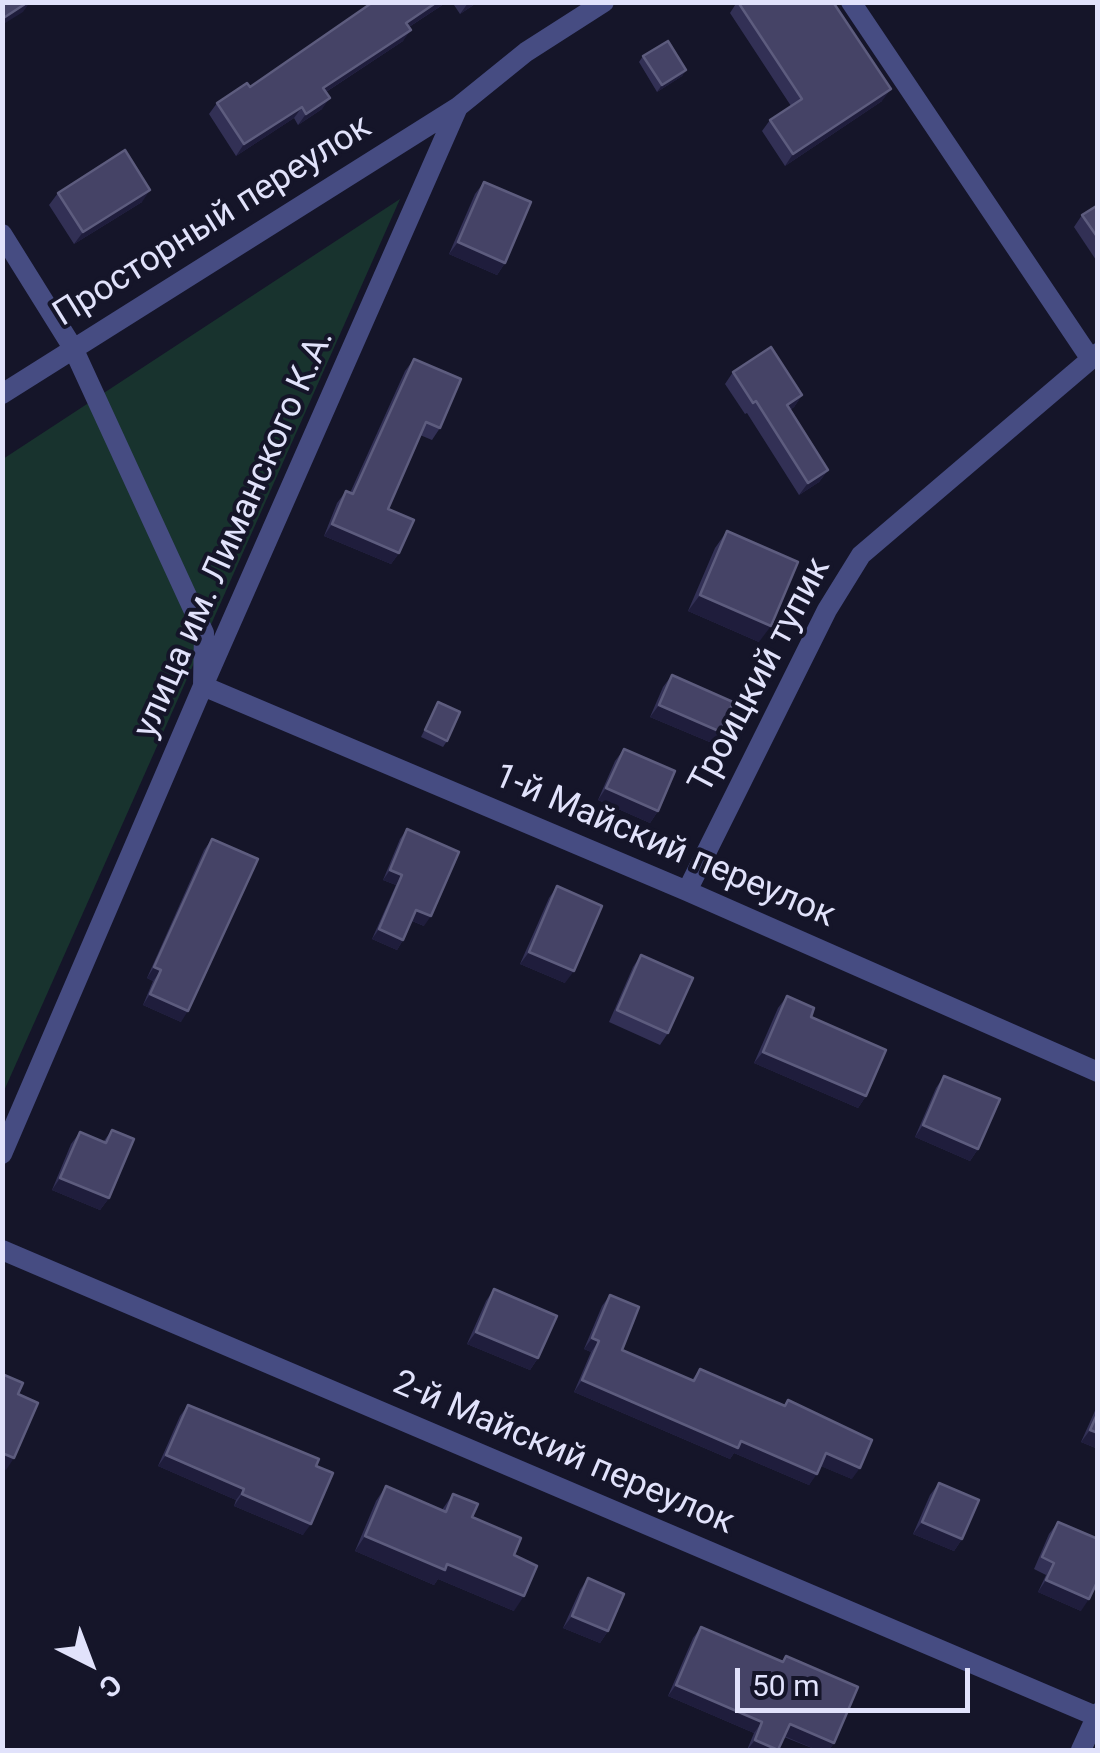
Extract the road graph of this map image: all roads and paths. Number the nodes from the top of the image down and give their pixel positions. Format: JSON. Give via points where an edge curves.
{"nodes":[{"id":1,"x":604,"y":2,"type":"edge"},
{"id":2,"x":850,"y":2,"type":"edge"},
{"id":3,"x":458,"y":107,"type":"junction"},
{"id":4,"x":2,"y":234,"type":"edge"},
{"id":5,"x":74,"y":348,"type":"junction"},
{"id":6,"x":1095,"y":356,"type":"edge"},
{"id":7,"x":2,"y":394,"type":"edge"},
{"id":8,"x":203,"y":686,"type":"junction"},
{"id":9,"x":688,"y":891,"type":"junction"},
{"id":10,"x":1098,"y":1072,"type":"edge"},
{"id":11,"x":2,"y":1154,"type":"edge"},
{"id":12,"x":2,"y":1250,"type":"edge"},
{"id":13,"x":1097,"y":1715,"type":"edge"},
{"id":14,"x":1081,"y":1750,"type":"edge"}],
"edges":[{"from":1,"to":3,"type":"street","name":"улица им. Лиманского К.А."},
{"from":2,"to":6,"type":"street"},
{"from":3,"to":5,"type":"street","name":"Просторный переулок"},
{"from":3,"to":8,"type":"street","name":"улица им. Лиманского К.А."},
{"from":4,"to":5,"type":"street"},
{"from":5,"to":7,"type":"street","name":"Просторный переулок"},
{"from":5,"to":8,"type":"street","via":[[204,633]]},
{"from":6,"to":9,"type":"street","name":"Троицкий тупик","via":[[861,555],[826,610]]},
{"from":8,"to":9,"type":"street","name":"1-й Майский переулок"},
{"from":8,"to":11,"type":"street","name":"улица им. Лиманского К.А."},
{"from":9,"to":10,"type":"street","name":"1-й Майский переулок"},
{"from":12,"to":13,"type":"street","name":"2-й Майский переулок"},
{"from":13,"to":14,"type":"street"}]}
